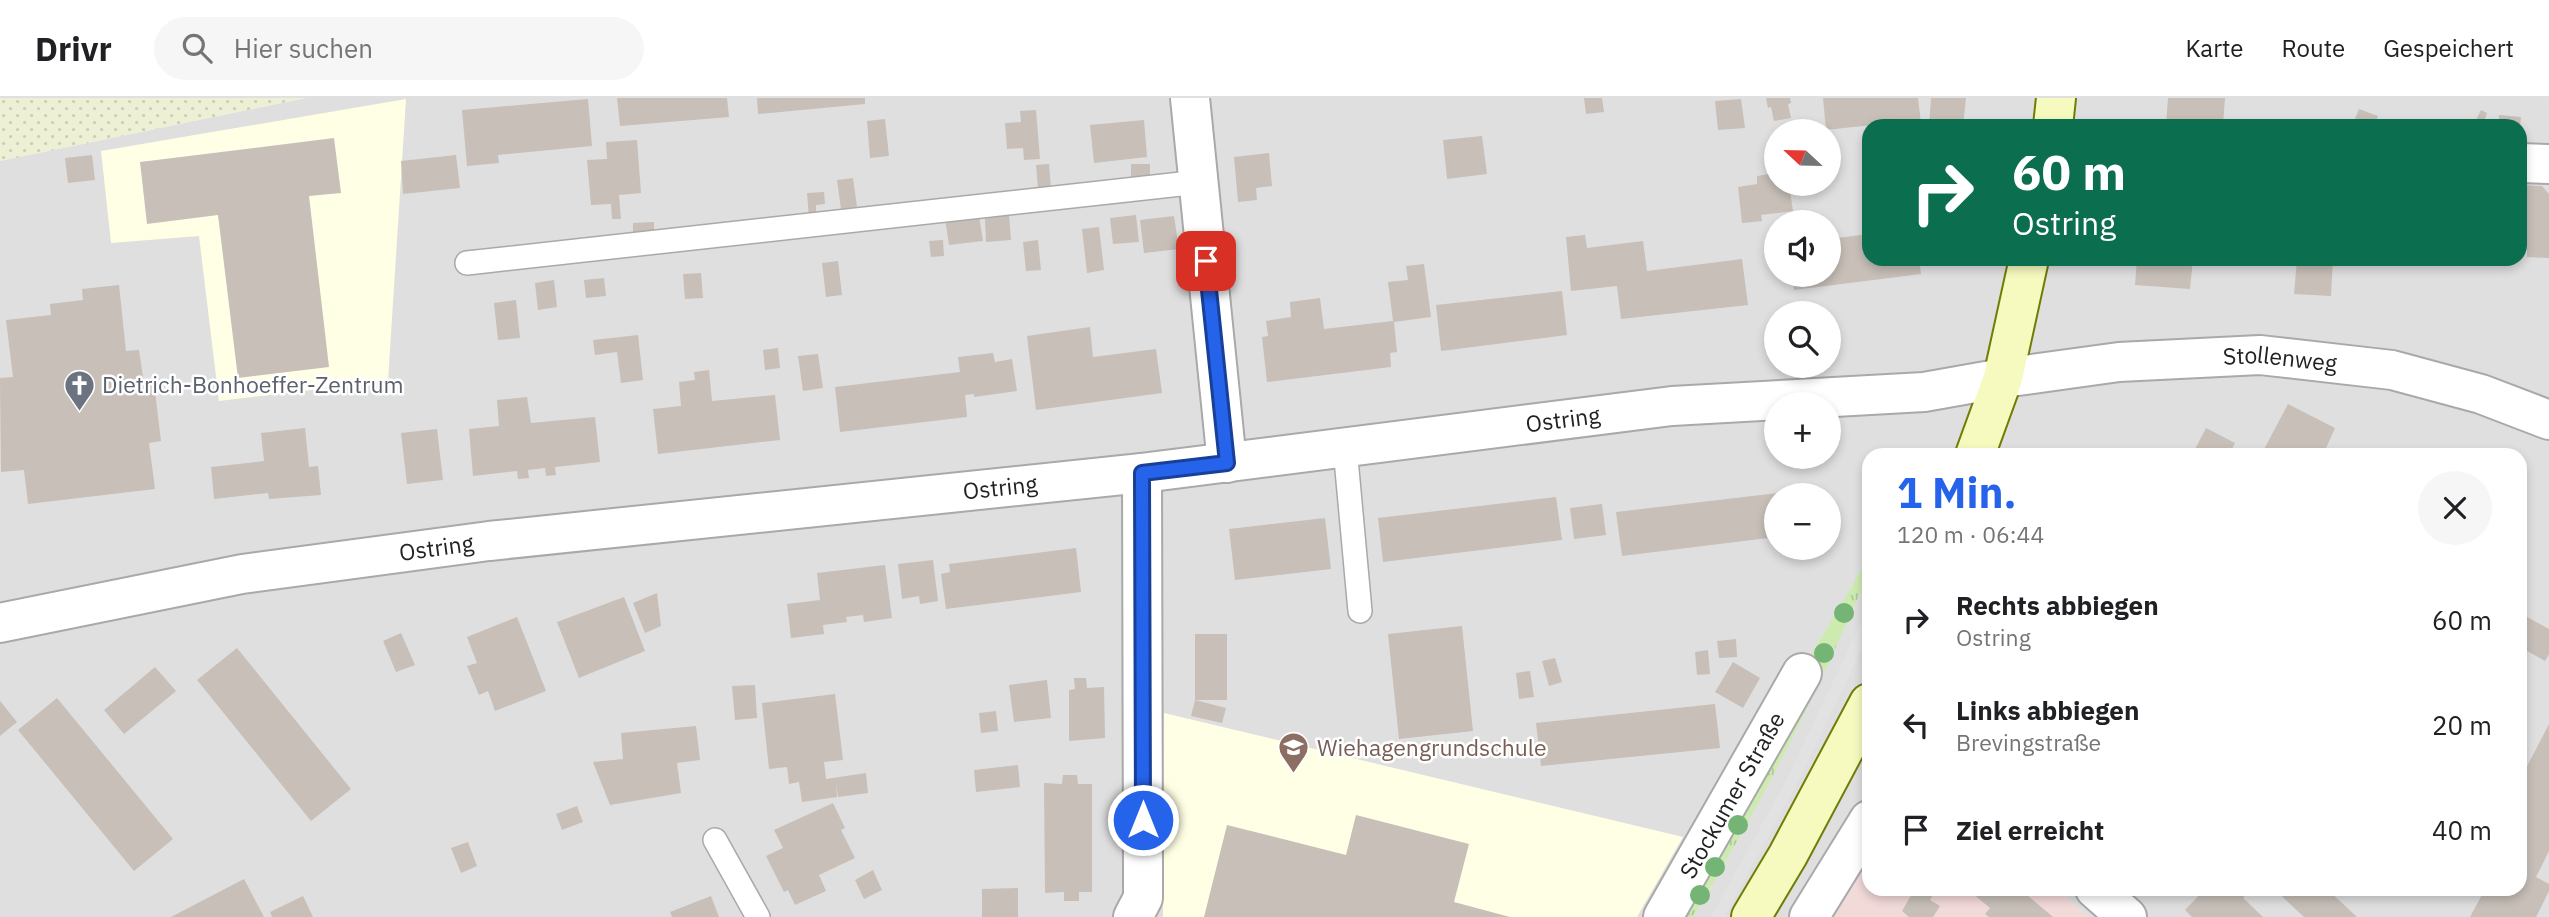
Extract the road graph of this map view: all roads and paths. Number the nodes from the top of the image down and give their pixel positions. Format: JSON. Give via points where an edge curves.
{"nodes":[{"id":1,"x":1190,"y":98,"type":"edge"},
{"id":2,"x":2056,"y":98,"type":"edge"},
{"id":3,"x":2054,"y":119,"type":"edge"},
{"id":4,"x":2527,"y":163,"type":"edge"},
{"id":5,"x":2549,"y":164,"type":"edge"},
{"id":6,"x":1199,"y":182,"type":"junction"},
{"id":7,"x":467,"y":262,"type":"dead end"},
{"id":8,"x":2027,"y":266,"type":"edge"},
{"id":9,"x":2003,"y":378,"type":"junction"},
{"id":10,"x":2549,"y":420,"type":"edge"},
{"id":11,"x":1345,"y":448,"type":"junction"},
{"id":12,"x":1978,"y":448,"type":"edge"},
{"id":13,"x":1227,"y":463,"type":"junction"},
{"id":14,"x":1142,"y":473,"type":"junction"},
{"id":15,"x":1360,"y":611,"type":"dead end"},
{"id":16,"x":0,"y":623,"type":"edge"},
{"id":17,"x":1802,"y":673,"type":"dead end"},
{"id":18,"x":1862,"y":716,"type":"edge"},
{"id":19,"x":1862,"y":831,"type":"edge"},
{"id":20,"x":715,"y":840,"type":"dead end"},
{"id":21,"x":2103,"y":896,"type":"edge"},
{"id":22,"x":758,"y":917,"type":"edge"},
{"id":23,"x":1133,"y":917,"type":"edge"},
{"id":24,"x":1663,"y":917,"type":"edge"},
{"id":25,"x":1751,"y":917,"type":"edge"},
{"id":26,"x":1809,"y":917,"type":"edge"},
{"id":27,"x":2127,"y":917,"type":"edge"}],
"edges":[{"from":1,"to":6,"type":"street"},
{"from":2,"to":3,"type":"main road"},
{"from":4,"to":5,"type":"street"},
{"from":6,"to":7,"type":"lane"},
{"from":6,"to":13,"type":"street"},
{"from":8,"to":9,"type":"main road"},
{"from":9,"to":10,"type":"street","name":"Stollenweg","via":[[2119,362],[2260,355],[2392,370],[2481,394]]},
{"from":9,"to":11,"type":"street","name":"Ostring","via":[[1924,392],[1672,406]]},
{"from":9,"to":12,"type":"main road"},
{"from":11,"to":13,"type":"street","name":"Ostring"},
{"from":11,"to":15,"type":"lane"},
{"from":13,"to":14,"type":"street","name":"Ostring"},
{"from":14,"to":16,"type":"street","name":"Ostring","via":[[462,545],[242,574]]},
{"from":14,"to":23,"type":"street","via":[[1143,898]]},
{"from":17,"to":24,"type":"street","name":"Stockumer Straße"},
{"from":18,"to":25,"type":"main road"},
{"from":19,"to":26,"type":"street"},
{"from":20,"to":22,"type":"lane"},
{"from":21,"to":27,"type":"street"}]}
